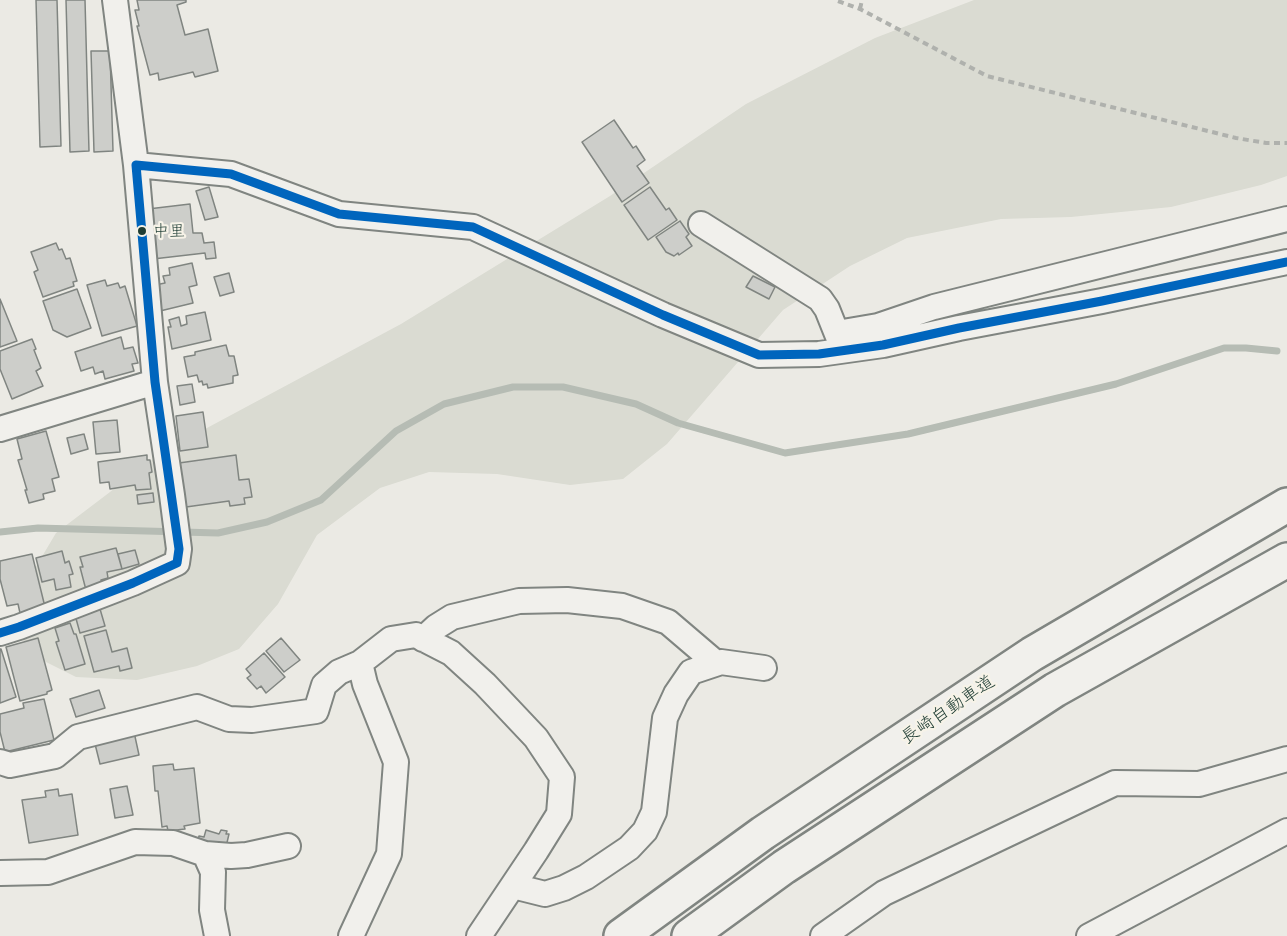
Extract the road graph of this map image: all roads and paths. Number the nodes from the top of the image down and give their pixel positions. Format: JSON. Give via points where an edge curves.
{"nodes":[{"id":1,"x":115,"y":0,"type":"edge"},
{"id":2,"x":862,"y":0,"type":"edge"},
{"id":3,"x":838,"y":1,"type":"edge"},
{"id":4,"x":860,"y":9,"type":"junction"},
{"id":5,"x":1287,"y":143,"type":"edge"},
{"id":6,"x":136,"y":165,"type":"junction"},
{"id":7,"x":1287,"y":219,"type":"edge"},
{"id":8,"x":701,"y":224,"type":"dead end"},
{"id":9,"x":1287,"y":262,"type":"edge"},
{"id":10,"x":840,"y":342,"type":"junction"},
{"id":11,"x":155,"y":382,"type":"junction"},
{"id":12,"x":0,"y":429,"type":"edge"},
{"id":13,"x":1287,"y":505,"type":"edge"},
{"id":14,"x":1287,"y":560,"type":"edge"},
{"id":15,"x":0,"y":633,"type":"edge"},
{"id":16,"x":423,"y":639,"type":"junction"},
{"id":17,"x":360,"y":663,"type":"junction"},
{"id":18,"x":716,"y":663,"type":"junction"},
{"id":19,"x":764,"y":668,"type":"dead end"},
{"id":20,"x":1287,"y":759,"type":"edge"},
{"id":21,"x":0,"y":762,"type":"edge"},
{"id":22,"x":1287,"y":831,"type":"edge"},
{"id":23,"x":288,"y":846,"type":"dead end"},
{"id":24,"x":205,"y":854,"type":"junction"},
{"id":25,"x":0,"y":873,"type":"edge"},
{"id":26,"x":513,"y":886,"type":"junction"},
{"id":27,"x":217,"y":936,"type":"edge"},
{"id":28,"x":351,"y":936,"type":"edge"},
{"id":29,"x":479,"y":936,"type":"edge"},
{"id":30,"x":621,"y":936,"type":"edge"},
{"id":31,"x":690,"y":936,"type":"edge"},
{"id":32,"x":823,"y":936,"type":"edge"},
{"id":33,"x":1089,"y":936,"type":"edge"}],
"edges":[{"from":1,"to":6,"type":"street"},
{"from":2,"to":4,"type":"path"},
{"from":3,"to":4,"type":"path"},
{"from":4,"to":5,"type":"path","via":[[987,76],[1236,138]]},
{"from":6,"to":10,"type":"street","via":[[231,174],[339,214],[473,227],[759,355],[819,354]]},
{"from":6,"to":11,"type":"street"},
{"from":7,"to":10,"type":"street","via":[[934,307]]},
{"from":8,"to":10,"type":"street","via":[[820,298]]},
{"from":9,"to":10,"type":"street","via":[[883,345]]},
{"from":11,"to":12,"type":"street"},
{"from":11,"to":15,"type":"street","via":[[179,549],[177,563]]},
{"from":13,"to":30,"type":"highway","name":"長崎自動車道","via":[[1032,654],[763,833]]},
{"from":14,"to":31,"type":"highway","via":[[1055,690],[784,867]]},
{"from":16,"to":17,"type":"street","via":[[416,635],[391,639]]},
{"from":16,"to":18,"type":"street","via":[[452,617],[519,601],[567,600],[622,606],[668,622]]},
{"from":16,"to":26,"type":"street","via":[[451,653],[485,684],[536,738],[562,777],[559,814]]},
{"from":17,"to":21,"type":"street","via":[[339,672],[324,685],[316,711],[252,720],[229,719],[197,707],[78,737],[55,756],[10,765]]},
{"from":17,"to":28,"type":"street","via":[[396,762],[389,854]]},
{"from":18,"to":19,"type":"street"},
{"from":18,"to":26,"type":"street","via":[[691,672],[665,718],[654,812],[645,831],[629,848],[564,888],[545,894]]},
{"from":20,"to":32,"type":"street","via":[[1200,784],[1115,783],[884,893]]},
{"from":22,"to":33,"type":"street"},
{"from":23,"to":24,"type":"street","via":[[247,855]]},
{"from":24,"to":25,"type":"street","via":[[173,843],[135,842],[48,872]]},
{"from":24,"to":27,"type":"street","via":[[213,872],[212,910]]},
{"from":26,"to":29,"type":"street"}]}
